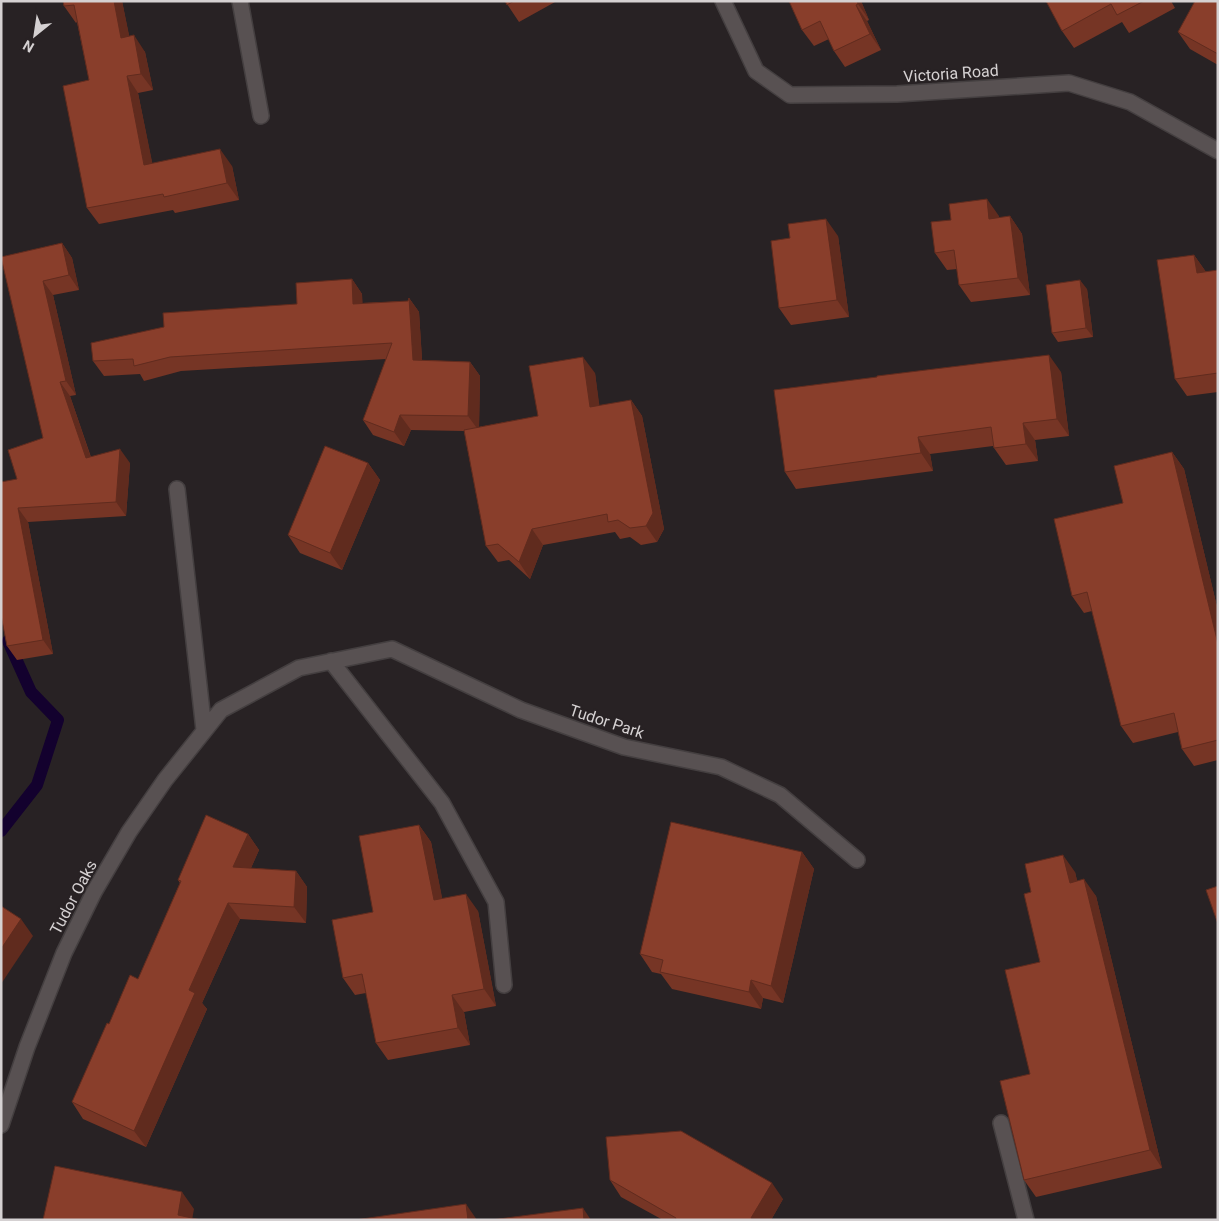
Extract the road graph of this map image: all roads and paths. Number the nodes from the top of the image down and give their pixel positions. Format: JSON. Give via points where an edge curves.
{"nodes":[{"id":1,"x":240,"y":1,"type":"edge"},
{"id":2,"x":723,"y":1,"type":"edge"},
{"id":3,"x":261,"y":116,"type":"dead end"},
{"id":4,"x":1218,"y":151,"type":"edge"},
{"id":5,"x":177,"y":489,"type":"dead end"},
{"id":6,"x":332,"y":661,"type":"junction"},
{"id":7,"x":221,"y":710,"type":"joint"},
{"id":8,"x":204,"y":730,"type":"junction"},
{"id":9,"x":858,"y":860,"type":"dead end"},
{"id":10,"x":504,"y":985,"type":"dead end"},
{"id":11,"x":1001,"y":1123,"type":"dead end"},
{"id":12,"x":1,"y":1125,"type":"edge"},
{"id":13,"x":1026,"y":1220,"type":"edge"}],
"edges":[{"from":1,"to":3,"type":"street"},
{"from":2,"to":4,"type":"street","name":"Victoria Road","via":[[756,71],[790,95],[896,94],[1069,83],[1130,102]]},
{"from":5,"to":8,"type":"street"},
{"from":6,"to":7,"type":"street","name":"Tudor Park","via":[[299,668]]},
{"from":6,"to":9,"type":"street","name":"Tudor Park","via":[[392,649],[540,717],[624,747],[721,767],[780,795]]},
{"from":6,"to":10,"type":"street","via":[[442,803],[496,902]]},
{"from":7,"to":8,"type":"street","name":"Tudor Oaks"},
{"from":8,"to":12,"type":"street","name":"Tudor Oaks","via":[[139,817],[94,892],[64,953]]},
{"from":11,"to":13,"type":"street"}]}
